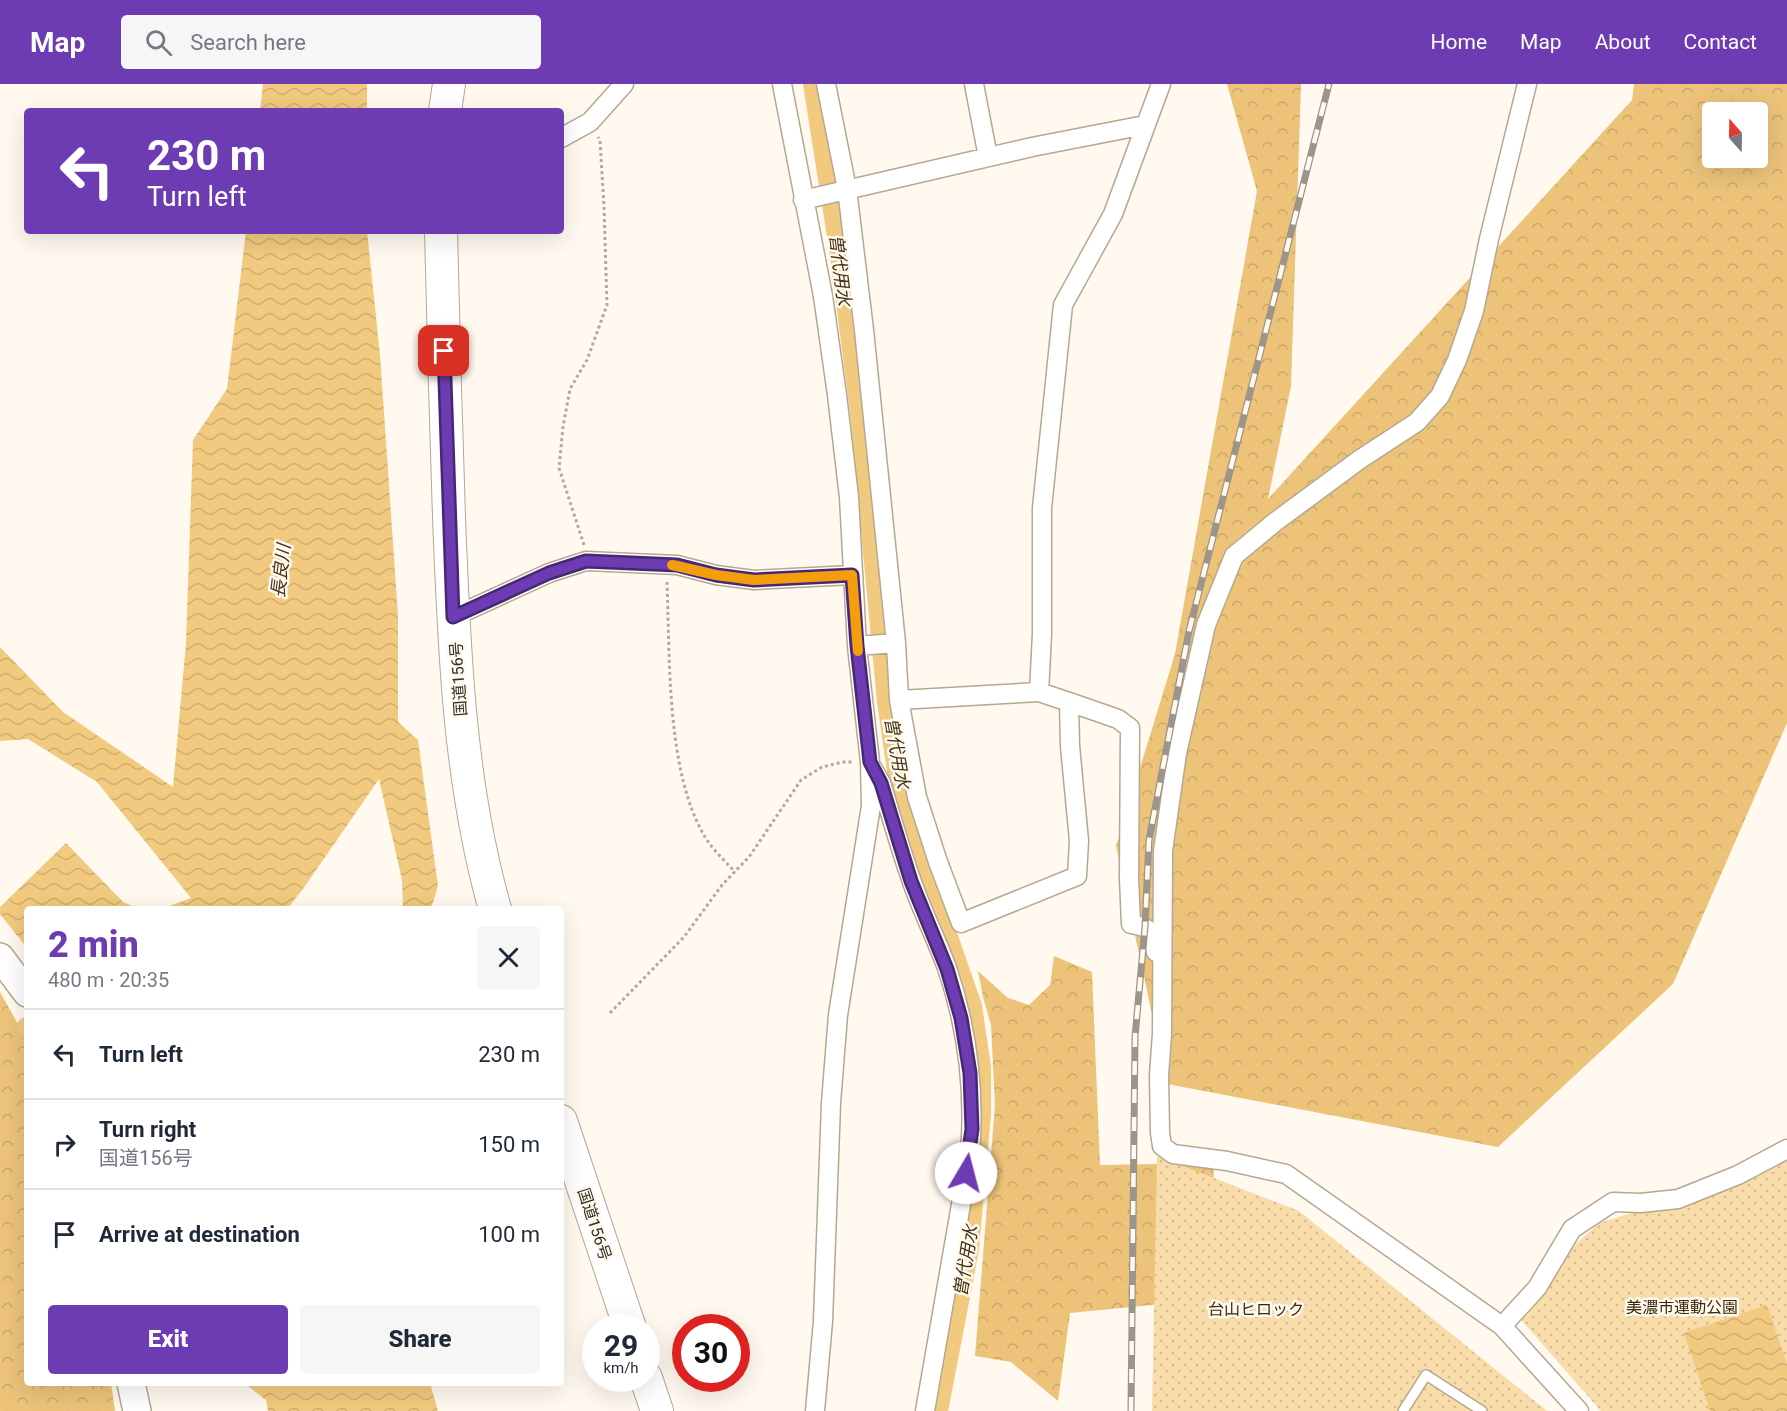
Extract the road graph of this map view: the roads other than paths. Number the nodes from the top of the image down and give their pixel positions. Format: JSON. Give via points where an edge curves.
{"nodes":[{"id":1,"x":448,"y":84,"type":"edge"},
{"id":2,"x":624,"y":84,"type":"edge"},
{"id":3,"x":782,"y":84,"type":"edge"},
{"id":4,"x":826,"y":84,"type":"edge"},
{"id":5,"x":974,"y":84,"type":"edge"},
{"id":6,"x":1161,"y":84,"type":"edge"},
{"id":7,"x":1527,"y":84,"type":"edge"},
{"id":8,"x":445,"y":108,"type":"edge"},
{"id":9,"x":1145,"y":125,"type":"junction"},
{"id":10,"x":564,"y":136,"type":"edge"},
{"id":11,"x":988,"y":157,"type":"junction"},
{"id":12,"x":842,"y":191,"type":"junction"},
{"id":13,"x":811,"y":198,"type":"junction"},
{"id":14,"x":441,"y":234,"type":"edge"},
{"id":15,"x":872,"y":431,"type":"junction"},
{"id":16,"x":846,"y":432,"type":"junction"},
{"id":17,"x":852,"y":575,"type":"junction"},
{"id":18,"x":453,"y":617,"type":"junction"},
{"id":19,"x":877,"y":644,"type":"junction"},
{"id":20,"x":1039,"y":692,"type":"junction"},
{"id":21,"x":899,"y":700,"type":"junction"},
{"id":22,"x":1069,"y":702,"type":"junction"},
{"id":23,"x":870,"y":762,"type":"junction"},
{"id":24,"x":494,"y":906,"type":"edge"},
{"id":25,"x":0,"y":957,"type":"edge"},
{"id":26,"x":1162,"y":969,"type":"junction"},
{"id":27,"x":24,"y":989,"type":"edge"},
{"id":28,"x":564,"y":1130,"type":"edge"},
{"id":29,"x":1787,"y":1149,"type":"edge"},
{"id":30,"x":625,"y":1314,"type":"edge"},
{"id":31,"x":1502,"y":1326,"type":"junction"},
{"id":32,"x":132,"y":1386,"type":"edge"},
{"id":33,"x":651,"y":1392,"type":"edge"},
{"id":34,"x":137,"y":1411,"type":"edge"},
{"id":35,"x":657,"y":1411,"type":"edge"},
{"id":36,"x":816,"y":1411,"type":"edge"},
{"id":37,"x":925,"y":1411,"type":"edge"},
{"id":38,"x":1403,"y":1411,"type":"edge"},
{"id":39,"x":1482,"y":1411,"type":"edge"},
{"id":40,"x":1579,"y":1411,"type":"edge"}],
"edges":[{"from":1,"to":8,"type":"highway"},
{"from":2,"to":10,"type":"street","via":[[590,122]]},
{"from":3,"to":13,"type":"street"},
{"from":4,"to":12,"type":"street"},
{"from":5,"to":11,"type":"street"},
{"from":6,"to":9,"type":"street"},
{"from":7,"to":26,"type":"street","via":[[1474,311],[1440,396],[1418,422],[1359,460],[1234,556],[1206,625],[1177,753],[1163,851]]},
{"from":9,"to":11,"type":"street"},
{"from":9,"to":20,"type":"street","via":[[1113,214],[1063,305],[1042,508]]},
{"from":11,"to":12,"type":"street"},
{"from":12,"to":13,"type":"street"},
{"from":12,"to":15,"type":"street","via":[[864,330]]},
{"from":13,"to":16,"type":"street"},
{"from":14,"to":18,"type":"highway","name":"国道156号"},
{"from":15,"to":16,"type":"street"},
{"from":15,"to":19,"type":"street"},
{"from":16,"to":17,"type":"street"},
{"from":17,"to":18,"type":"street","via":[[754,580],[677,565],[590,561],[549,573]]},
{"from":17,"to":19,"type":"street"},
{"from":18,"to":24,"type":"highway","name":"国道156号","via":[[463,748]]},
{"from":19,"to":21,"type":"street"},
{"from":19,"to":23,"type":"street"},
{"from":20,"to":21,"type":"street"},
{"from":20,"to":22,"type":"street"},
{"from":21,"to":22,"type":"street","via":[[917,797],[961,922],[1077,876],[1079,841]]},
{"from":22,"to":26,"type":"street","via":[[1118,719],[1130,728],[1131,924],[1150,931]]},
{"from":23,"to":36,"type":"street","via":[[868,830],[838,1015]]},
{"from":23,"to":37,"type":"street","via":[[881,783],[911,881],[947,969],[961,1018],[970,1073],[970,1153]]},
{"from":25,"to":27,"type":"main road"},
{"from":26,"to":31,"type":"street","via":[[1162,1146],[1173,1154],[1286,1174]]},
{"from":28,"to":30,"type":"highway","name":"国道156号"},
{"from":29,"to":31,"type":"street","via":[[1738,1175],[1678,1199],[1613,1202],[1572,1229],[1537,1288]]},
{"from":31,"to":40,"type":"street"},
{"from":32,"to":34,"type":"main road"},
{"from":33,"to":35,"type":"highway"},
{"from":38,"to":39,"type":"lane","via":[[1426,1375]]}]}
